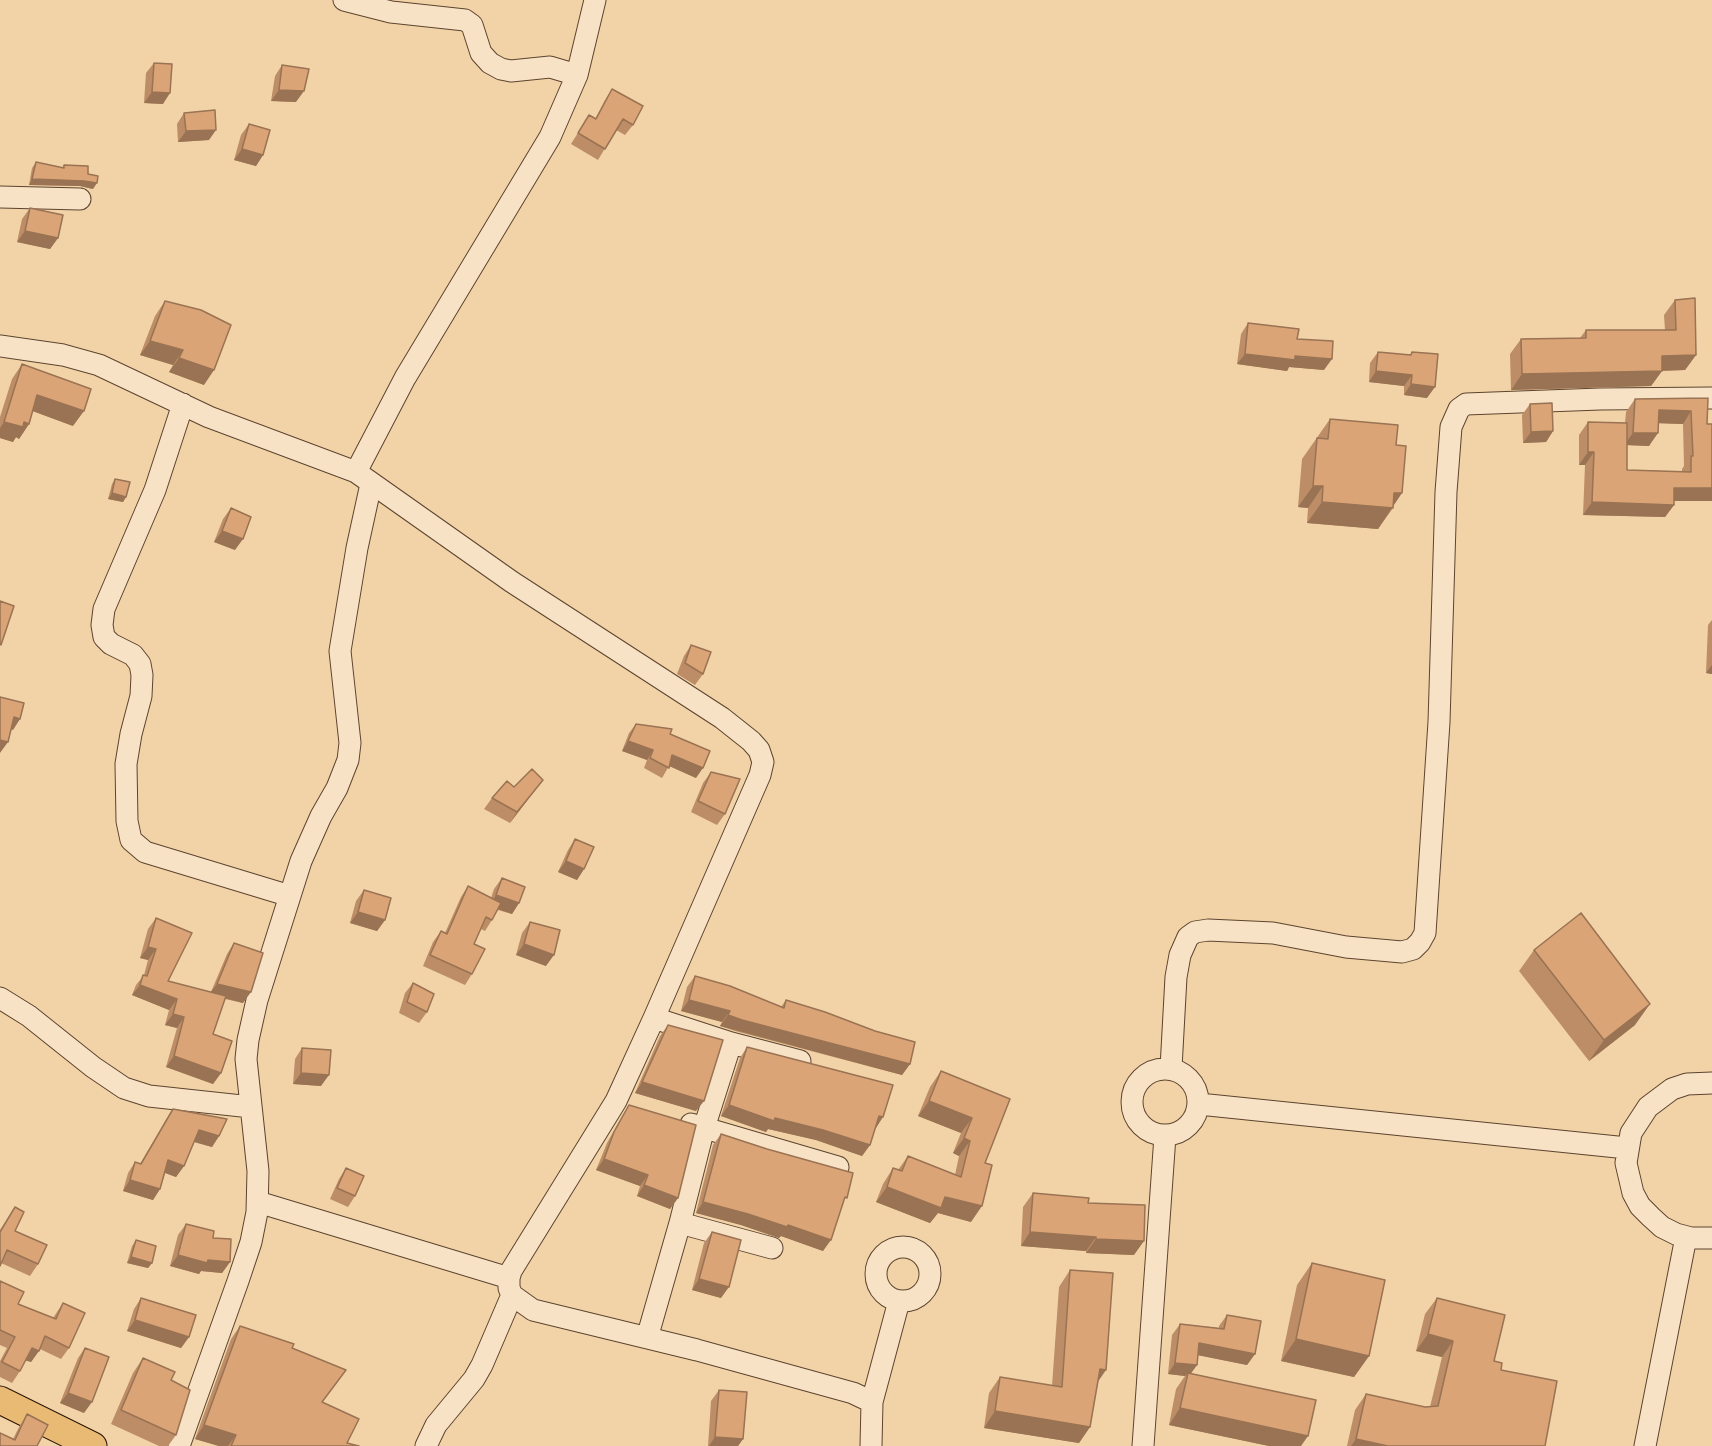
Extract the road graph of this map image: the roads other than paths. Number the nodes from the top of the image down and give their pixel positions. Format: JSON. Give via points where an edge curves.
{"nodes":[{"id":1,"x":344,"y":0,"type":"edge"},
{"id":2,"x":595,"y":0,"type":"edge"},
{"id":3,"x":577,"y":75,"type":"junction"},
{"id":4,"x":0,"y":197,"type":"edge"},
{"id":5,"x":80,"y":199,"type":"dead end"},
{"id":6,"x":0,"y":346,"type":"edge"},
{"id":7,"x":1712,"y":398,"type":"edge"},
{"id":8,"x":183,"y":404,"type":"junction"},
{"id":9,"x":364,"y":478,"type":"junction"},
{"id":10,"x":290,"y":896,"type":"junction"},
{"id":11,"x":0,"y":998,"type":"edge"},
{"id":12,"x":654,"y":1018,"type":"junction"},
{"id":13,"x":731,"y":1043,"type":"junction"},
{"id":14,"x":818,"y":1066,"type":"edge"},
{"id":15,"x":1172,"y":1068,"type":"junction"},
{"id":16,"x":1712,"y":1083,"type":"edge"},
{"id":17,"x":616,"y":1101,"type":"junction"},
{"id":18,"x":1199,"y":1104,"type":"junction"},
{"id":19,"x":252,"y":1107,"type":"junction"},
{"id":20,"x":638,"y":1108,"type":"edge"},
{"id":21,"x":671,"y":1118,"type":"edge"},
{"id":22,"x":704,"y":1128,"type":"junction"},
{"id":23,"x":1165,"y":1136,"type":"junction"},
{"id":24,"x":1627,"y":1148,"type":"junction"},
{"id":25,"x":838,"y":1167,"type":"edge"},
{"id":26,"x":258,"y":1202,"type":"junction"},
{"id":27,"x":680,"y":1223,"type":"junction"},
{"id":28,"x":1686,"y":1237,"type":"junction"},
{"id":29,"x":1712,"y":1239,"type":"edge"},
{"id":30,"x":772,"y":1248,"type":"dead end"},
{"id":31,"x":510,"y":1287,"type":"junction"},
{"id":32,"x":899,"y":1301,"type":"dead end"},
{"id":33,"x":647,"y":1338,"type":"junction"},
{"id":34,"x":0,"y":1400,"type":"edge"},
{"id":35,"x":872,"y":1402,"type":"junction"},
{"id":36,"x":93,"y":1446,"type":"edge"},
{"id":37,"x":179,"y":1446,"type":"edge"},
{"id":38,"x":426,"y":1446,"type":"edge"},
{"id":39,"x":871,"y":1446,"type":"edge"},
{"id":40,"x":1143,"y":1446,"type":"edge"},
{"id":41,"x":1645,"y":1446,"type":"edge"}],
"edges":[{"from":1,"to":3,"type":"street","via":[[391,12],[465,20],[472,25],[482,53],[501,69],[550,67]]},
{"from":2,"to":3,"type":"street"},
{"from":3,"to":9,"type":"street","via":[[550,137],[405,378]]},
{"from":4,"to":5,"type":"street"},
{"from":6,"to":8,"type":"street","via":[[63,355],[99,365]]},
{"from":7,"to":15,"type":"street","via":[[1466,404],[1459,409],[1451,426],[1446,492],[1439,722],[1425,933],[1413,949],[1402,952],[1346,947],[1273,933],[1195,932],[1188,937],[1180,955],[1176,977]]},
{"from":8,"to":9,"type":"street"},
{"from":8,"to":10,"type":"street","via":[[155,490],[103,617],[104,637],[133,655],[142,675],[126,764],[130,840],[145,852]]},
{"from":9,"to":10,"type":"street","via":[[340,651],[350,743],[348,760],[309,840]]},
{"from":9,"to":12,"type":"street","via":[[512,582],[722,718],[759,750],[763,762],[760,775]]},
{"from":10,"to":19,"type":"street","via":[[248,1040],[246,1059]]},
{"from":11,"to":19,"type":"street","via":[[124,1088],[149,1095]]},
{"from":12,"to":13,"type":"street"},
{"from":12,"to":17,"type":"street"},
{"from":13,"to":14,"type":"street"},
{"from":13,"to":22,"type":"street"},
{"from":15,"to":18,"type":"street","via":[[1192,1081]]},
{"from":15,"to":23,"type":"street","via":[[1145,1075],[1132,1098],[1140,1124]]},
{"from":16,"to":24,"type":"street","via":[[1687,1084],[1659,1097],[1638,1119]]},
{"from":17,"to":20,"type":"street"},
{"from":17,"to":31,"type":"street","via":[[511,1271]]},
{"from":18,"to":23,"type":"street","via":[[1188,1127]]},
{"from":18,"to":24,"type":"street"},
{"from":19,"to":26,"type":"street"},
{"from":21,"to":22,"type":"street"},
{"from":22,"to":25,"type":"street"},
{"from":22,"to":27,"type":"street"},
{"from":23,"to":40,"type":"street"},
{"from":24,"to":28,"type":"street","via":[[1628,1178],[1640,1206],[1662,1227]]},
{"from":26,"to":31,"type":"street"},
{"from":26,"to":37,"type":"street","via":[[251,1242]]},
{"from":27,"to":30,"type":"street"},
{"from":27,"to":33,"type":"street"},
{"from":28,"to":29,"type":"street"},
{"from":28,"to":41,"type":"street"},
{"from":31,"to":33,"type":"street","via":[[533,1310]]},
{"from":31,"to":38,"type":"street","via":[[482,1365],[436,1425]]},
{"from":32,"to":35,"type":"street"},
{"from":33,"to":35,"type":"street","via":[[853,1393]]},
{"from":34,"to":36,"type":"main road"},
{"from":35,"to":39,"type":"street"}]}
